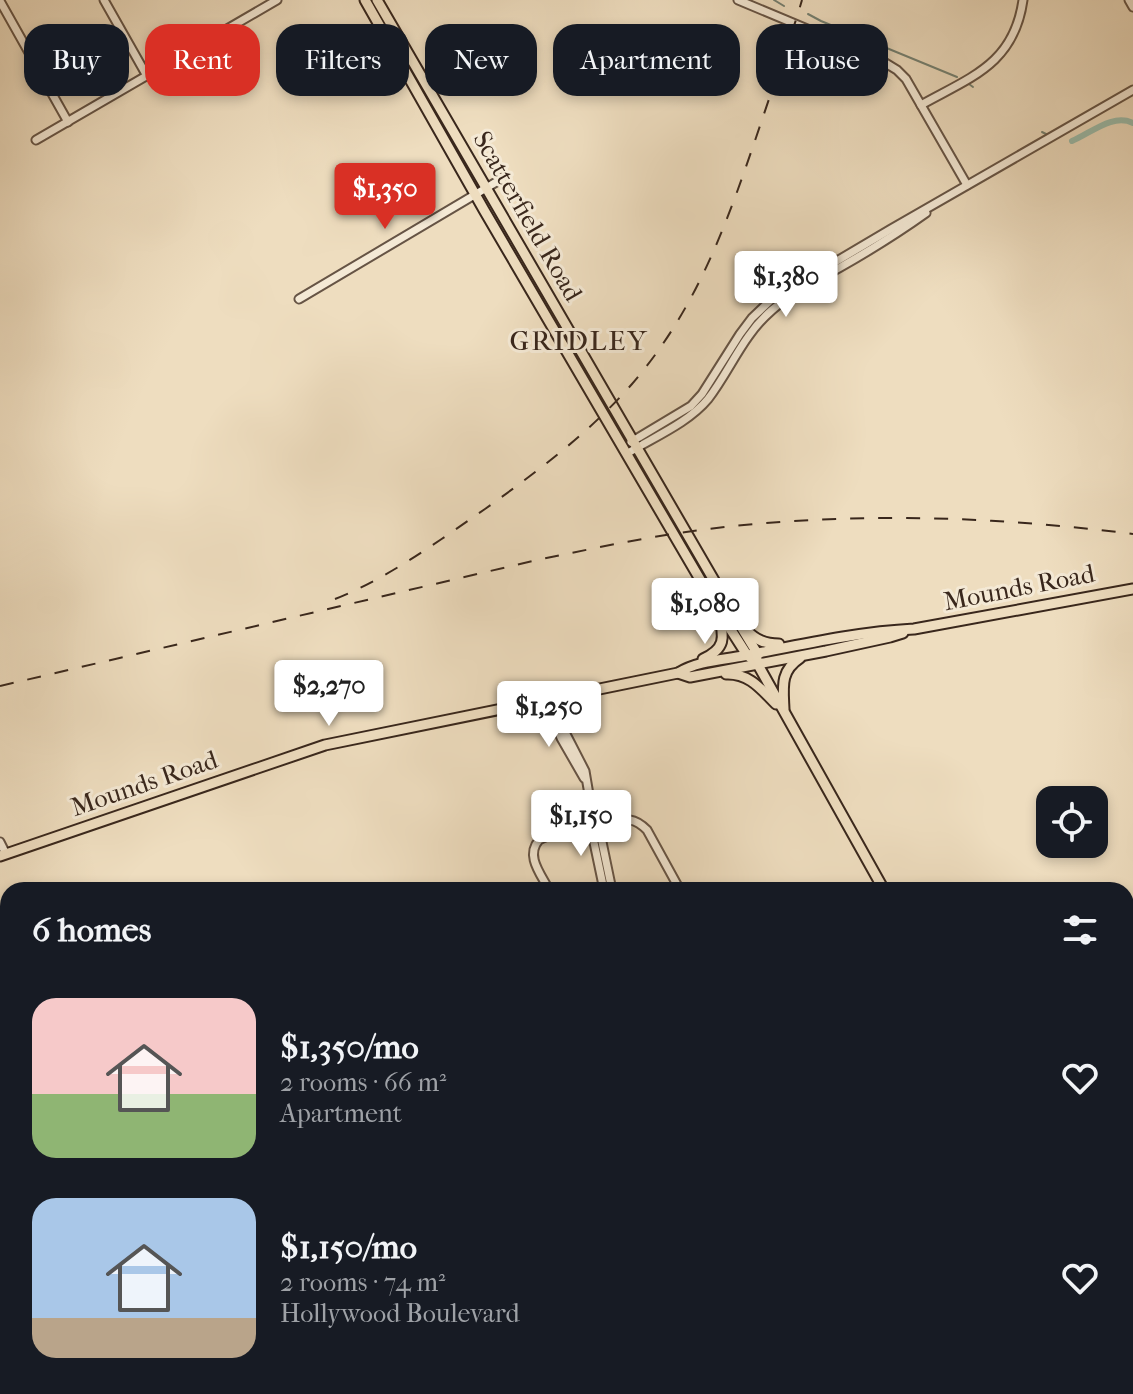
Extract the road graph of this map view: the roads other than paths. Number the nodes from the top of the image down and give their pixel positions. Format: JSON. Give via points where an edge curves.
{"nodes":[{"id":1,"x":104,"y":0,"type":"edge"},
{"id":2,"x":277,"y":0,"type":"edge"},
{"id":3,"x":365,"y":0,"type":"edge"},
{"id":4,"x":377,"y":0,"type":"edge"},
{"id":5,"x":738,"y":0,"type":"edge"},
{"id":6,"x":1023,"y":0,"type":"edge"},
{"id":7,"x":1129,"y":0,"type":"edge"},
{"id":8,"x":0,"y":1,"type":"edge"},
{"id":9,"x":1133,"y":7,"type":"edge"},
{"id":10,"x":236,"y":24,"type":"edge"},
{"id":11,"x":145,"y":72,"type":"edge"},
{"id":12,"x":145,"y":77,"type":"edge"},
{"id":13,"x":1133,"y":90,"type":"edge"},
{"id":14,"x":921,"y":105,"type":"junction"},
{"id":15,"x":68,"y":122,"type":"junction"},
{"id":16,"x":36,"y":140,"type":"dead end"},
{"id":17,"x":503,"y":178,"type":"dead end"},
{"id":18,"x":967,"y":185,"type":"junction"},
{"id":19,"x":486,"y":189,"type":"junction"},
{"id":20,"x":476,"y":195,"type":"junction"},
{"id":21,"x":299,"y":299,"type":"dead end"},
{"id":22,"x":630,"y":447,"type":"junction"},
{"id":23,"x":1131,"y":591,"type":"edge"},
{"id":24,"x":715,"y":605,"type":"junction"},
{"id":25,"x":737,"y":620,"type":"junction"},
{"id":26,"x":914,"y":629,"type":"junction"},
{"id":27,"x":803,"y":644,"type":"junction"},
{"id":28,"x":805,"y":655,"type":"junction"},
{"id":29,"x":754,"y":657,"type":"junction"},
{"id":30,"x":689,"y":671,"type":"junction"},
{"id":31,"x":549,"y":698,"type":"junction"},
{"id":32,"x":784,"y":712,"type":"junction"},
{"id":33,"x":594,"y":824,"type":"junction"},
{"id":34,"x":0,"y":842,"type":"edge"},
{"id":35,"x":3,"y":855,"type":"edge"},
{"id":36,"x":545,"y":882,"type":"edge"},
{"id":37,"x":602,"y":882,"type":"edge"},
{"id":38,"x":610,"y":882,"type":"edge"},
{"id":39,"x":675,"y":882,"type":"edge"},
{"id":40,"x":880,"y":882,"type":"edge"}],
"edges":[{"from":1,"to":11,"type":"street"},
{"from":2,"to":10,"type":"street"},
{"from":3,"to":20,"type":"main road","name":"Scatterfield Road"},
{"from":4,"to":19,"type":"main road","name":"Scatterfield Road"},
{"from":5,"to":14,"type":"street","via":[[890,64]]},
{"from":6,"to":14,"type":"street","via":[[1020,20],[1000,56]]},
{"from":7,"to":9,"type":"street"},
{"from":8,"to":15,"type":"street"},
{"from":12,"to":15,"type":"street"},
{"from":13,"to":18,"type":"street"},
{"from":14,"to":18,"type":"street"},
{"from":15,"to":16,"type":"street"},
{"from":17,"to":19,"type":"street"},
{"from":18,"to":22,"type":"street","via":[[774,308],[745,338],[697,410]]},
{"from":19,"to":20,"type":"street"},
{"from":19,"to":22,"type":"main road","name":"Scatterfield Road"},
{"from":20,"to":21,"type":"street"},
{"from":20,"to":22,"type":"main road","name":"Scatterfield Road"},
{"from":22,"to":24,"type":"main road","name":"Scatterfield Road"},
{"from":22,"to":25,"type":"main road","name":"Scatterfield Road"},
{"from":23,"to":26,"type":"main road","name":"Mounds Road"},
{"from":24,"to":29,"type":"main road","name":"Scatterfield Road"},
{"from":24,"to":30,"type":"main road","via":[[721,645]]},
{"from":25,"to":27,"type":"main road","via":[[764,643]]},
{"from":25,"to":29,"type":"main road","name":"Scatterfield Road"},
{"from":26,"to":27,"type":"main road","name":"Mounds Road"},
{"from":26,"to":28,"type":"main road","name":"Mounds Road"},
{"from":27,"to":29,"type":"main road","name":"Mounds Road"},
{"from":28,"to":29,"type":"main road","name":"Mounds Road"},
{"from":28,"to":32,"type":"main road","via":[[786,674]]},
{"from":29,"to":30,"type":"main road","name":"Mounds Road"},
{"from":29,"to":32,"type":"main road","name":"Scatterfield Road"},
{"from":30,"to":31,"type":"main road","name":"Mounds Road"},
{"from":30,"to":32,"type":"main road","via":[[744,676]]},
{"from":31,"to":33,"type":"street","via":[[585,771]]},
{"from":31,"to":35,"type":"main road","name":"Mounds Road","via":[[325,745]]},
{"from":32,"to":40,"type":"main road","name":"Scatterfield Road"},
{"from":33,"to":36,"type":"street","via":[[544,837],[534,845],[533,858]]},
{"from":33,"to":37,"type":"street"},
{"from":33,"to":38,"type":"street"},
{"from":33,"to":39,"type":"street","via":[[628,819],[643,826]]},
{"from":34,"to":35,"type":"street"}]}
